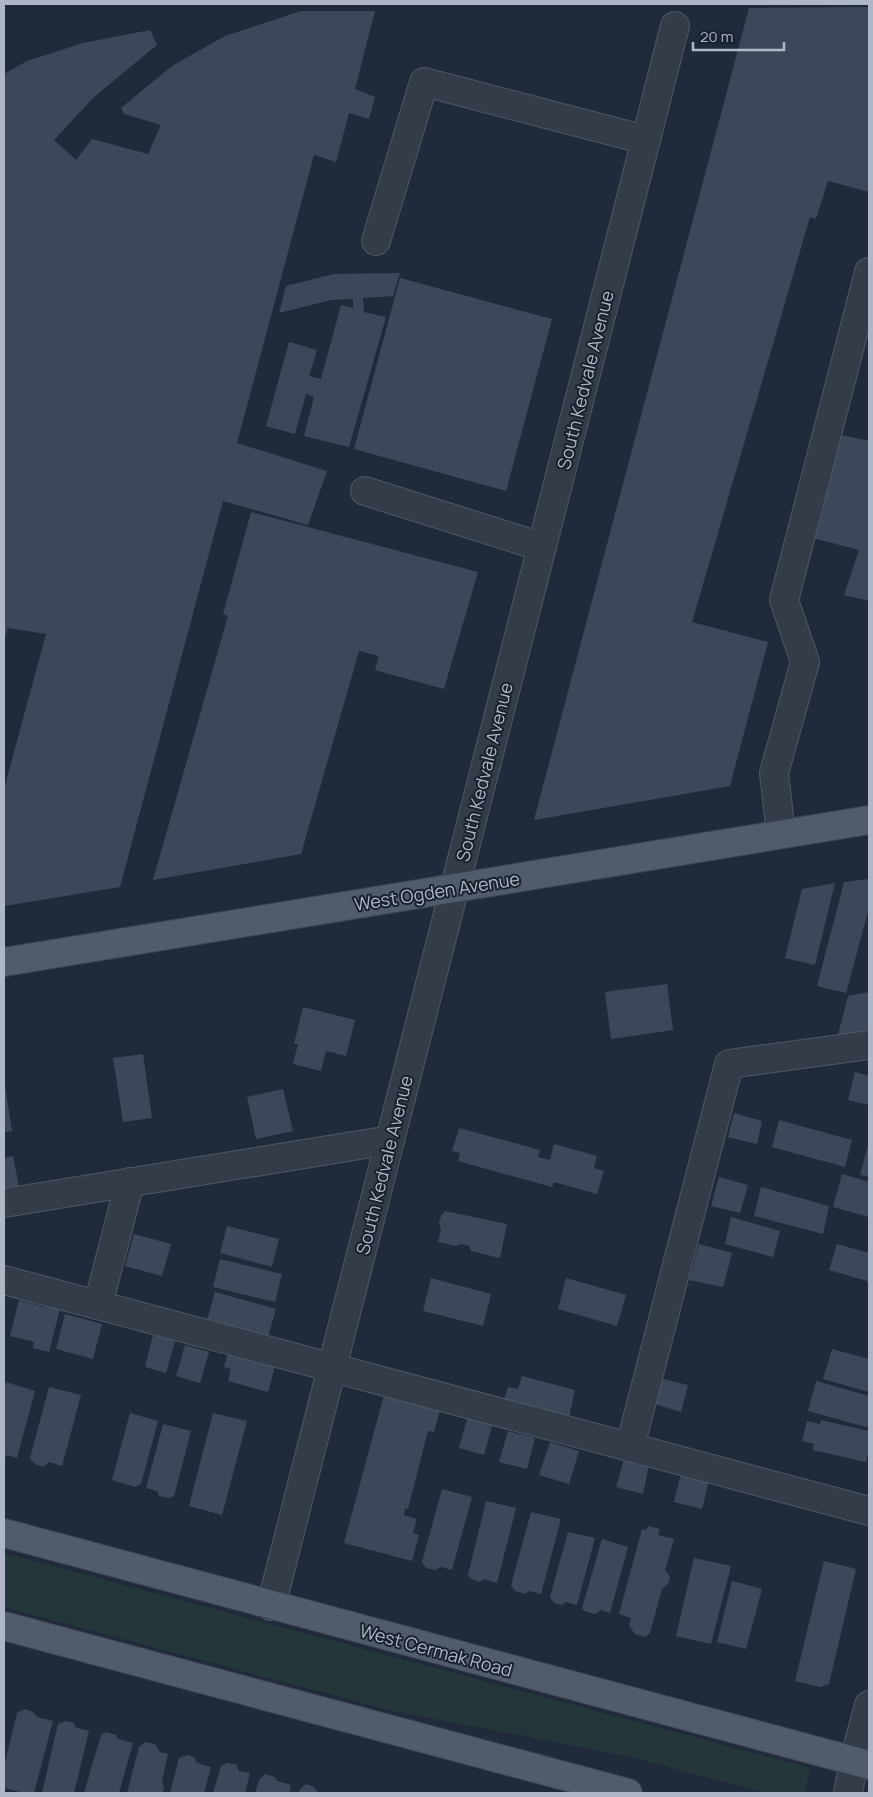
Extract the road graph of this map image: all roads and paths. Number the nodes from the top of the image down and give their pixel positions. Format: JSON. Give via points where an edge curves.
{"nodes":[{"id":1,"x":675,"y":26,"type":"dead end"},
{"id":2,"x":646,"y":140,"type":"junction"},
{"id":3,"x":376,"y":241,"type":"dead end"},
{"id":4,"x":869,"y":272,"type":"edge"},
{"id":5,"x":365,"y":491,"type":"dead end"},
{"id":6,"x":542,"y":547,"type":"junction"},
{"id":7,"x":869,"y":820,"type":"edge"},
{"id":8,"x":781,"y":834,"type":"junction"},
{"id":9,"x":454,"y":889,"type":"junction"},
{"id":10,"x":4,"y":962,"type":"edge"},
{"id":11,"x":869,"y":1045,"type":"edge"},
{"id":12,"x":390,"y":1140,"type":"junction"},
{"id":13,"x":130,"y":1182,"type":"junction"},
{"id":14,"x":4,"y":1203,"type":"edge"},
{"id":15,"x":4,"y":1280,"type":"edge"},
{"id":16,"x":98,"y":1305,"type":"junction"},
{"id":17,"x":332,"y":1368,"type":"junction"},
{"id":18,"x":630,"y":1447,"type":"junction"},
{"id":19,"x":869,"y":1511,"type":"edge"},
{"id":20,"x":4,"y":1534,"type":"edge"},
{"id":21,"x":272,"y":1606,"type":"junction"},
{"id":22,"x":4,"y":1626,"type":"edge"},
{"id":23,"x":869,"y":1705,"type":"edge"},
{"id":24,"x":862,"y":1763,"type":"edge"},
{"id":25,"x":628,"y":1793,"type":"edge"},
{"id":26,"x":848,"y":1793,"type":"edge"}],
"edges":[{"from":1,"to":2,"type":"street","name":"South Kedvale Avenue"},
{"from":2,"to":3,"type":"street","via":[[424,82]]},
{"from":2,"to":6,"type":"street","name":"South Kedvale Avenue"},
{"from":4,"to":8,"type":"street","via":[[784,600],[805,662],[774,773]]},
{"from":5,"to":6,"type":"street"},
{"from":6,"to":9,"type":"street","name":"South Kedvale Avenue"},
{"from":7,"to":8,"type":"main road","name":"West Ogden Avenue"},
{"from":8,"to":9,"type":"main road","name":"West Ogden Avenue"},
{"from":9,"to":10,"type":"main road","name":"West Ogden Avenue"},
{"from":9,"to":12,"type":"street","name":"South Kedvale Avenue"},
{"from":11,"to":18,"type":"street","via":[[729,1064]]},
{"from":12,"to":13,"type":"street"},
{"from":12,"to":17,"type":"street","name":"South Kedvale Avenue"},
{"from":13,"to":14,"type":"street"},
{"from":13,"to":16,"type":"street"},
{"from":15,"to":16,"type":"street"},
{"from":16,"to":17,"type":"street"},
{"from":17,"to":18,"type":"street"},
{"from":17,"to":21,"type":"street","name":"South Kedvale Avenue"},
{"from":18,"to":19,"type":"street"},
{"from":20,"to":21,"type":"main road","name":"West Cermak Road"},
{"from":21,"to":24,"type":"main road","name":"West Cermak Road"},
{"from":22,"to":25,"type":"main road"},
{"from":23,"to":24,"type":"street"},
{"from":24,"to":26,"type":"street"}]}
